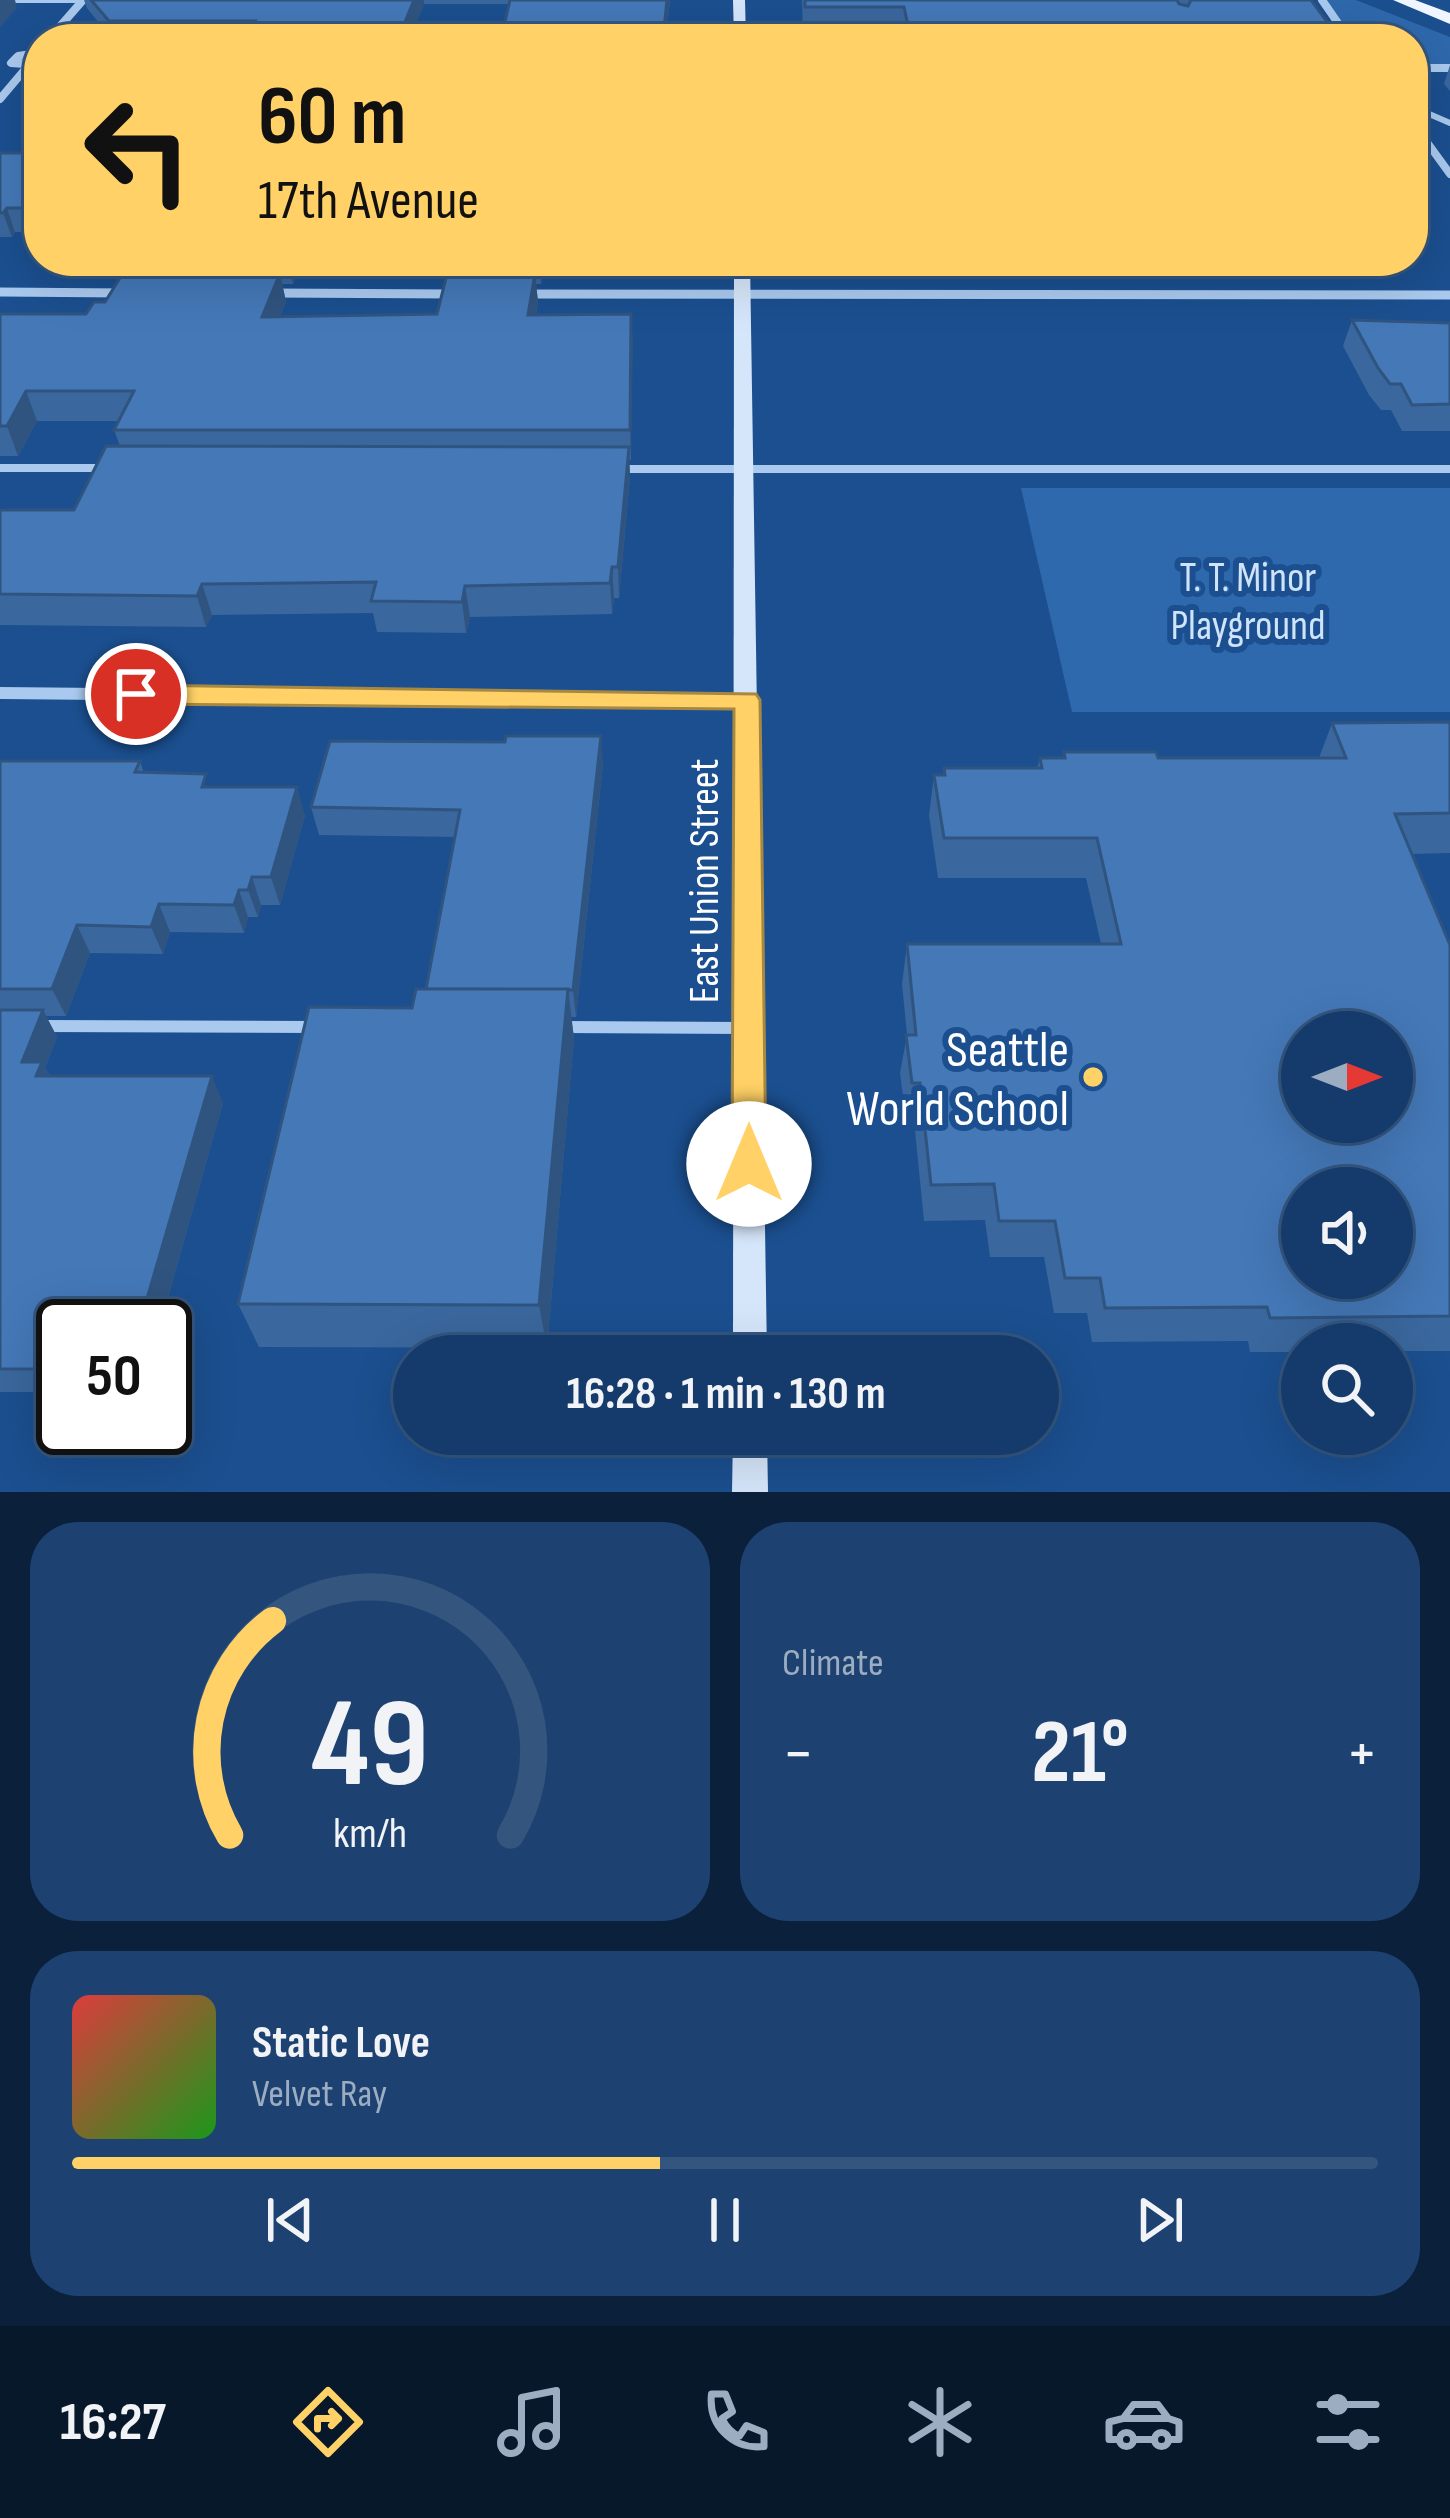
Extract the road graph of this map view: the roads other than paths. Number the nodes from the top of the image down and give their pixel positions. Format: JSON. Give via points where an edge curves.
{"nodes":[{"id":1,"x":14,"y":0,"type":"edge"},
{"id":2,"x":83,"y":0,"type":"edge"},
{"id":3,"x":1401,"y":0,"type":"edge"},
{"id":4,"x":1450,"y":19,"type":"edge"},
{"id":5,"x":62,"y":24,"type":"edge"},
{"id":6,"x":24,"y":56,"type":"edge"},
{"id":7,"x":0,"y":60,"type":"edge"},
{"id":8,"x":12,"y":60,"type":"junction"},
{"id":9,"x":24,"y":67,"type":"edge"},
{"id":10,"x":24,"y":70,"type":"edge"},
{"id":11,"x":0,"y":98,"type":"edge"},
{"id":12,"x":1428,"y":144,"type":"edge"},
{"id":13,"x":1450,"y":174,"type":"edge"},
{"id":14,"x":742,"y":276,"type":"edge"},
{"id":15,"x":0,"y":292,"type":"edge"},
{"id":16,"x":141,"y":293,"type":"edge"},
{"id":17,"x":258,"y":293,"type":"edge"},
{"id":18,"x":470,"y":294,"type":"edge"},
{"id":19,"x":517,"y":294,"type":"edge"},
{"id":20,"x":742,"y":294,"type":"junction"},
{"id":21,"x":1450,"y":295,"type":"edge"},
{"id":22,"x":0,"y":467,"type":"edge"},
{"id":23,"x":118,"y":468,"type":"edge"},
{"id":24,"x":613,"y":469,"type":"edge"},
{"id":25,"x":743,"y":469,"type":"junction"},
{"id":26,"x":1450,"y":469,"type":"edge"},
{"id":27,"x":0,"y":693,"type":"edge"},
{"id":28,"x":747,"y":700,"type":"junction"},
{"id":29,"x":23,"y":1026,"type":"edge"},
{"id":30,"x":337,"y":1026,"type":"edge"},
{"id":31,"x":559,"y":1027,"type":"edge"},
{"id":32,"x":748,"y":1028,"type":"junction"},
{"id":33,"x":750,"y":1335,"type":"edge"},
{"id":34,"x":750,"y":1455,"type":"edge"},
{"id":35,"x":750,"y":1492,"type":"edge"}],
"edges":[{"from":1,"to":2,"type":"lane"},
{"from":2,"to":5,"type":"street"},
{"from":3,"to":4,"type":"main road"},
{"from":6,"to":8,"type":"street"},
{"from":7,"to":8,"type":"street"},
{"from":8,"to":9,"type":"street"},
{"from":10,"to":11,"type":"street"},
{"from":12,"to":13,"type":"street"},
{"from":14,"to":20,"type":"main road","name":"East Union Street"},
{"from":15,"to":16,"type":"street"},
{"from":17,"to":18,"type":"street"},
{"from":19,"to":20,"type":"street"},
{"from":20,"to":21,"type":"street"},
{"from":20,"to":25,"type":"main road","name":"East Union Street"},
{"from":22,"to":23,"type":"lane"},
{"from":24,"to":25,"type":"lane"},
{"from":25,"to":26,"type":"lane"},
{"from":25,"to":28,"type":"main road","name":"East Union Street"},
{"from":27,"to":28,"type":"street"},
{"from":28,"to":32,"type":"main road","name":"East Union Street"},
{"from":29,"to":30,"type":"lane"},
{"from":31,"to":32,"type":"lane"},
{"from":32,"to":33,"type":"main road","name":"East Union Street"},
{"from":34,"to":35,"type":"main road"}]}
